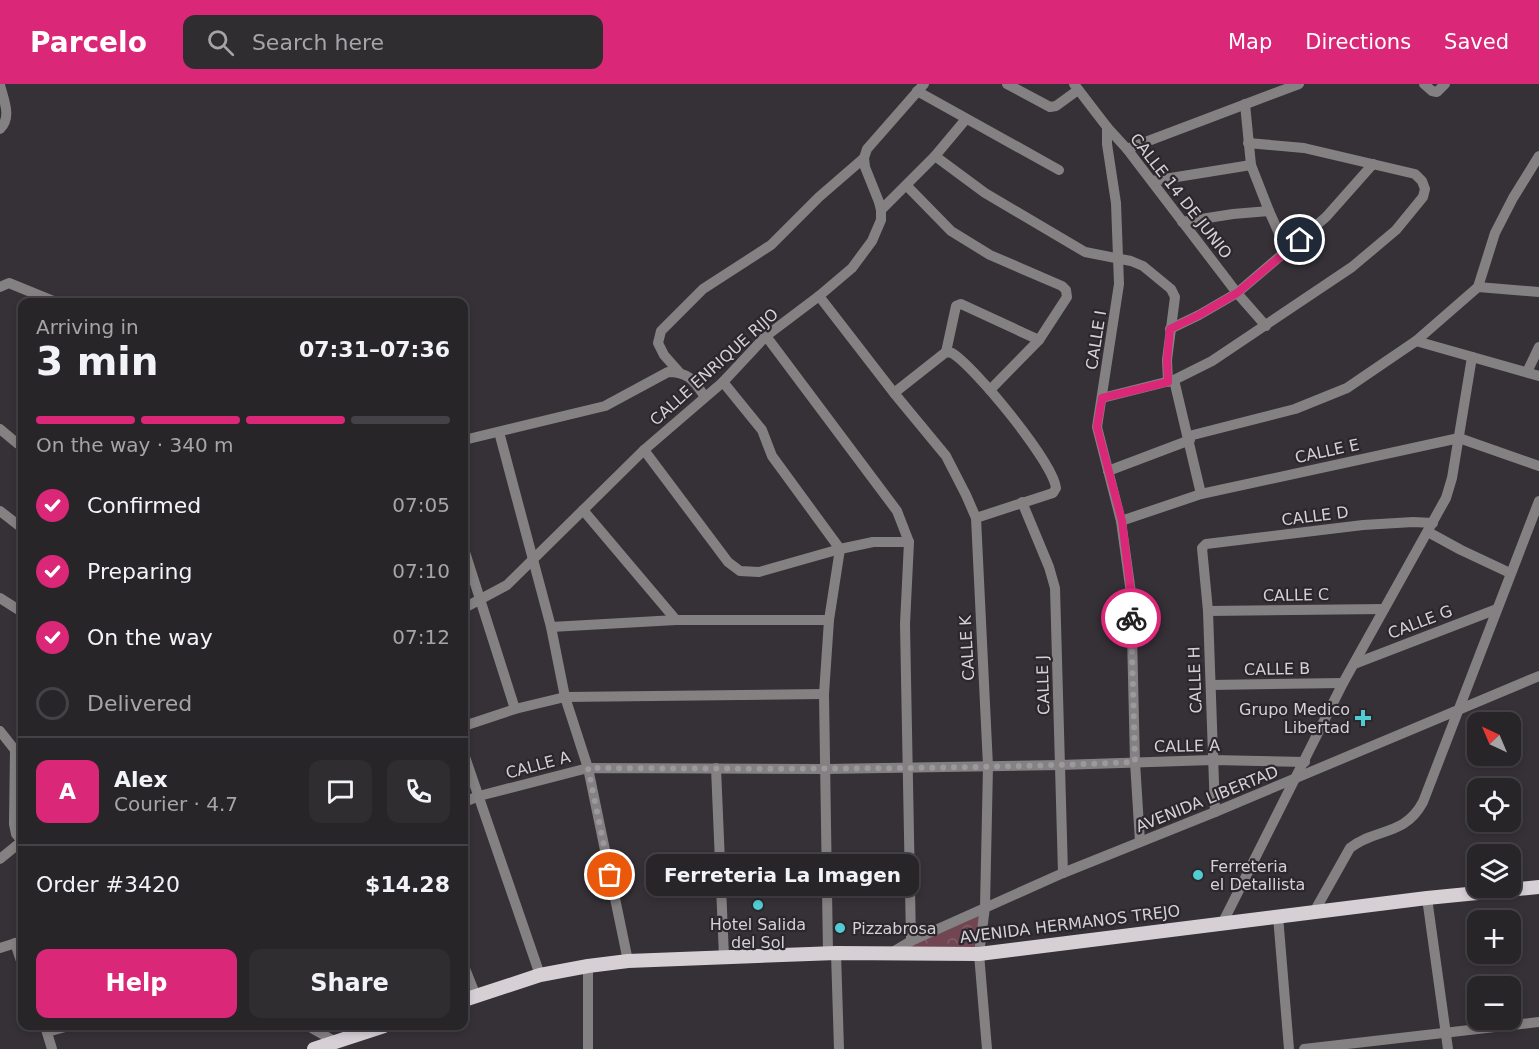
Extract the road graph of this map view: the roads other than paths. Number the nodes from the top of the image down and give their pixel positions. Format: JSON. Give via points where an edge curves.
{"nodes":[{"id":1,"x":1007,"y":84,"type":"edge"},
{"id":2,"x":1299,"y":84,"type":"edge"},
{"id":3,"x":1424,"y":84,"type":"edge"},
{"id":4,"x":0,"y":85,"type":"edge"},
{"id":5,"x":920,"y":87,"type":"edge"},
{"id":6,"x":1076,"y":87,"type":"edge"},
{"id":7,"x":1441,"y":88,"type":"edge"},
{"id":8,"x":1245,"y":104,"type":"junction"},
{"id":9,"x":966,"y":119,"type":"junction"},
{"id":10,"x":1107,"y":127,"type":"junction"},
{"id":11,"x":0,"y":129,"type":"edge"},
{"id":12,"x":1248,"y":143,"type":"junction"},
{"id":13,"x":1127,"y":149,"type":"junction"},
{"id":14,"x":935,"y":156,"type":"junction"},
{"id":15,"x":1539,"y":156,"type":"edge"},
{"id":16,"x":864,"y":158,"type":"junction"},
{"id":17,"x":1373,"y":164,"type":"junction"},
{"id":18,"x":1251,"y":165,"type":"junction"},
{"id":19,"x":1059,"y":170,"type":"dead end"},
{"id":20,"x":1152,"y":181,"type":"junction"},
{"id":21,"x":907,"y":186,"type":"junction"},
{"id":22,"x":881,"y":210,"type":"junction"},
{"id":23,"x":1269,"y":211,"type":"junction"},
{"id":24,"x":1182,"y":222,"type":"junction"},
{"id":25,"x":1287,"y":251,"type":"junction"},
{"id":26,"x":1119,"y":259,"type":"junction"},
{"id":27,"x":0,"y":287,"type":"edge"},
{"id":28,"x":1478,"y":287,"type":"junction"},
{"id":29,"x":1539,"y":292,"type":"edge"},
{"id":30,"x":1237,"y":293,"type":"junction"},
{"id":31,"x":819,"y":296,"type":"junction"},
{"id":32,"x":46,"y":298,"type":"edge"},
{"id":33,"x":1266,"y":326,"type":"junction"},
{"id":34,"x":1170,"y":329,"type":"junction"},
{"id":35,"x":766,"y":336,"type":"junction"},
{"id":36,"x":1039,"y":340,"type":"junction"},
{"id":37,"x":1416,"y":340,"type":"junction"},
{"id":38,"x":1539,"y":347,"type":"edge"},
{"id":39,"x":946,"y":352,"type":"junction"},
{"id":40,"x":1472,"y":357,"type":"junction"},
{"id":41,"x":679,"y":372,"type":"junction"},
{"id":42,"x":1527,"y":372,"type":"junction"},
{"id":43,"x":1539,"y":376,"type":"edge"},
{"id":44,"x":1171,"y":381,"type":"junction"},
{"id":45,"x":723,"y":382,"type":"junction"},
{"id":46,"x":990,"y":390,"type":"junction"},
{"id":47,"x":894,"y":393,"type":"junction"},
{"id":48,"x":705,"y":397,"type":"junction"},
{"id":49,"x":1102,"y":398,"type":"junction"},
{"id":50,"x":0,"y":429,"type":"edge"},
{"id":51,"x":499,"y":432,"type":"junction"},
{"id":52,"x":1189,"y":438,"type":"junction"},
{"id":53,"x":1459,"y":438,"type":"junction"},
{"id":54,"x":18,"y":439,"type":"edge"},
{"id":55,"x":468,"y":439,"type":"edge"},
{"id":56,"x":644,"y":450,"type":"junction"},
{"id":57,"x":1539,"y":466,"type":"edge"},
{"id":58,"x":1108,"y":471,"type":"junction"},
{"id":59,"x":1201,"y":494,"type":"junction"},
{"id":60,"x":1539,"y":501,"type":"edge"},
{"id":61,"x":1022,"y":502,"type":"junction"},
{"id":62,"x":583,"y":510,"type":"junction"},
{"id":63,"x":0,"y":511,"type":"edge"},
{"id":64,"x":975,"y":518,"type":"junction"},
{"id":65,"x":1122,"y":521,"type":"junction"},
{"id":66,"x":18,"y":525,"type":"edge"},
{"id":67,"x":1431,"y":528,"type":"junction"},
{"id":68,"x":909,"y":542,"type":"junction"},
{"id":69,"x":1202,"y":548,"type":"joint"},
{"id":70,"x":840,"y":549,"type":"junction"},
{"id":71,"x":533,"y":559,"type":"junction"},
{"id":72,"x":468,"y":561,"type":"edge"},
{"id":73,"x":1510,"y":573,"type":"junction"},
{"id":74,"x":0,"y":597,"type":"edge"},
{"id":75,"x":481,"y":600,"type":"junction"},
{"id":76,"x":468,"y":606,"type":"edge"},
{"id":77,"x":18,"y":609,"type":"edge"},
{"id":78,"x":1384,"y":609,"type":"junction"},
{"id":79,"x":1497,"y":609,"type":"junction"},
{"id":80,"x":1208,"y":611,"type":"junction"},
{"id":81,"x":676,"y":620,"type":"junction"},
{"id":82,"x":829,"y":620,"type":"junction"},
{"id":83,"x":551,"y":627,"type":"junction"},
{"id":84,"x":1354,"y":664,"type":"junction"},
{"id":85,"x":1539,"y":676,"type":"edge"},
{"id":86,"x":1343,"y":683,"type":"junction"},
{"id":87,"x":1211,"y":685,"type":"junction"},
{"id":88,"x":824,"y":694,"type":"junction"},
{"id":89,"x":565,"y":697,"type":"junction"},
{"id":90,"x":515,"y":709,"type":"junction"},
{"id":91,"x":1458,"y":709,"type":"junction"},
{"id":92,"x":468,"y":725,"type":"edge"},
{"id":93,"x":0,"y":731,"type":"edge"},
{"id":94,"x":18,"y":747,"type":"edge"},
{"id":95,"x":1212,"y":760,"type":"junction"},
{"id":96,"x":1135,"y":762,"type":"junction"},
{"id":97,"x":1305,"y":762,"type":"junction"},
{"id":98,"x":18,"y":763,"type":"edge"},
{"id":99,"x":468,"y":765,"type":"edge"},
{"id":100,"x":1060,"y":765,"type":"junction"},
{"id":101,"x":988,"y":766,"type":"junction"},
{"id":102,"x":908,"y":767,"type":"junction"},
{"id":103,"x":588,"y":768,"type":"junction"},
{"id":104,"x":716,"y":768,"type":"junction"},
{"id":105,"x":826,"y":769,"type":"junction"},
{"id":106,"x":1297,"y":778,"type":"junction"},
{"id":107,"x":479,"y":796,"type":"junction"},
{"id":108,"x":468,"y":800,"type":"edge"},
{"id":109,"x":1215,"y":812,"type":"junction"},
{"id":110,"x":18,"y":836,"type":"edge"},
{"id":111,"x":1140,"y":842,"type":"junction"},
{"id":112,"x":18,"y":844,"type":"edge"},
{"id":113,"x":0,"y":859,"type":"edge"},
{"id":114,"x":1063,"y":873,"type":"junction"},
{"id":115,"x":1539,"y":887,"type":"edge"},
{"id":116,"x":1427,"y":898,"type":"junction"},
{"id":117,"x":985,"y":907,"type":"junction"},
{"id":118,"x":1314,"y":912,"type":"junction"},
{"id":119,"x":1278,"y":916,"type":"junction"},
{"id":120,"x":1223,"y":922,"type":"junction"},
{"id":121,"x":911,"y":941,"type":"junction"},
{"id":122,"x":18,"y":942,"type":"edge"},
{"id":123,"x":0,"y":948,"type":"edge"},
{"id":124,"x":832,"y":954,"type":"junction"},
{"id":125,"x":979,"y":954,"type":"junction"},
{"id":126,"x":888,"y":955,"type":"junction"},
{"id":127,"x":724,"y":957,"type":"junction"},
{"id":128,"x":628,"y":961,"type":"junction"},
{"id":129,"x":588,"y":966,"type":"junction"},
{"id":130,"x":540,"y":975,"type":"junction"},
{"id":131,"x":470,"y":998,"type":"edge"},
{"id":132,"x":1539,"y":1022,"type":"edge"},
{"id":133,"x":46,"y":1030,"type":"edge"},
{"id":134,"x":315,"y":1030,"type":"edge"},
{"id":135,"x":354,"y":1031,"type":"edge"},
{"id":136,"x":1446,"y":1033,"type":"junction"},
{"id":137,"x":336,"y":1042,"type":"junction"},
{"id":138,"x":1363,"y":1045,"type":"edge"},
{"id":139,"x":52,"y":1049,"type":"edge"},
{"id":140,"x":314,"y":1049,"type":"edge"},
{"id":141,"x":588,"y":1049,"type":"edge"},
{"id":142,"x":839,"y":1049,"type":"edge"},
{"id":143,"x":987,"y":1049,"type":"edge"},
{"id":144,"x":1289,"y":1049,"type":"edge"},
{"id":145,"x":1304,"y":1049,"type":"edge"},
{"id":146,"x":1448,"y":1049,"type":"edge"}],
"edges":[{"from":1,"to":6,"type":"street","via":[[1050,107]]},
{"from":2,"to":8,"type":"street"},
{"from":3,"to":7,"type":"street","via":[[1432,91]]},
{"from":4,"to":11,"type":"street","via":[[7,114]]},
{"from":5,"to":9,"type":"street"},
{"from":5,"to":16,"type":"street","via":[[867,149]]},
{"from":6,"to":10,"type":"street","name":"CALLE 14 DE JUNIO"},
{"from":8,"to":12,"type":"street"},
{"from":8,"to":13,"type":"street"},
{"from":9,"to":14,"type":"street"},
{"from":9,"to":19,"type":"street"},
{"from":10,"to":13,"type":"street","name":"CALLE 14 DE JUNIO"},
{"from":10,"to":26,"type":"street","name":"CALLE I"},
{"from":12,"to":17,"type":"street","via":[[1305,147]]},
{"from":12,"to":18,"type":"street"},
{"from":13,"to":20,"type":"street","name":"CALLE 14 DE JUNIO"},
{"from":14,"to":21,"type":"street"},
{"from":14,"to":26,"type":"street","via":[[985,193],[1085,252]]},
{"from":15,"to":28,"type":"street","via":[[1496,233]]},
{"from":16,"to":22,"type":"street"},
{"from":16,"to":41,"type":"street","via":[[771,245],[703,289],[660,332],[658,343]]},
{"from":17,"to":25,"type":"street","via":[[1326,218]]},
{"from":17,"to":33,"type":"street","via":[[1415,174],[1425,189],[1423,197],[1396,230],[1352,267]]},
{"from":18,"to":20,"type":"street"},
{"from":18,"to":23,"type":"street"},
{"from":20,"to":24,"type":"street","name":"CALLE 14 DE JUNIO"},
{"from":21,"to":22,"type":"street"},
{"from":21,"to":36,"type":"street","via":[[951,231],[990,255],[1066,290],[1067,297]]},
{"from":22,"to":31,"type":"street","name":"CALLE ENRIQUE RIJO","via":[[872,241],[852,268]]},
{"from":23,"to":24,"type":"street"},
{"from":23,"to":25,"type":"street"},
{"from":24,"to":30,"type":"street","name":"CALLE 14 DE JUNIO"},
{"from":25,"to":30,"type":"street"},
{"from":26,"to":34,"type":"street","via":[[1143,266],[1174,293]]},
{"from":26,"to":49,"type":"street","name":"CALLE I","via":[[1119,284]]},
{"from":27,"to":32,"type":"street","via":[[9,283]]},
{"from":28,"to":29,"type":"street"},
{"from":28,"to":37,"type":"street"},
{"from":30,"to":33,"type":"street","name":"CALLE 14 DE JUNIO"},
{"from":30,"to":34,"type":"street"},
{"from":31,"to":35,"type":"street","name":"CALLE ENRIQUE RIJO"},
{"from":31,"to":47,"type":"street","name":"CALLE K"},
{"from":33,"to":44,"type":"street","via":[[1212,361]]},
{"from":34,"to":44,"type":"street","via":[[1167,360]]},
{"from":35,"to":45,"type":"street","name":"CALLE ENRIQUE RIJO"},
{"from":35,"to":68,"type":"street","via":[[897,511]]},
{"from":36,"to":39,"type":"street","via":[[961,304],[953,312]]},
{"from":36,"to":46,"type":"street"},
{"from":37,"to":40,"type":"street"},
{"from":37,"to":52,"type":"street","via":[[1347,388],[1295,409]]},
{"from":38,"to":42,"type":"street"},
{"from":39,"to":46,"type":"street","via":[[956,356]]},
{"from":39,"to":47,"type":"street"},
{"from":40,"to":42,"type":"street"},
{"from":40,"to":53,"type":"street"},
{"from":41,"to":48,"type":"street","via":[[692,379]]},
{"from":41,"to":51,"type":"street","via":[[668,372],[605,406]]},
{"from":42,"to":43,"type":"street"},
{"from":44,"to":49,"type":"street"},
{"from":44,"to":52,"type":"street"},
{"from":45,"to":48,"type":"street","name":"CALLE ENRIQUE RIJO"},
{"from":45,"to":70,"type":"street","via":[[762,430],[772,456]]},
{"from":46,"to":61,"type":"street","via":[[1029,437],[1056,483],[1053,493]]},
{"from":47,"to":64,"type":"street","name":"CALLE K","via":[[946,456]]},
{"from":48,"to":56,"type":"street","name":"CALLE ENRIQUE RIJO"},
{"from":49,"to":58,"type":"street","name":"CALLE I","via":[[1097,427]]},
{"from":50,"to":54,"type":"street"},
{"from":51,"to":55,"type":"street"},
{"from":51,"to":71,"type":"street"},
{"from":52,"to":58,"type":"street"},
{"from":52,"to":59,"type":"street"},
{"from":53,"to":57,"type":"street"},
{"from":53,"to":59,"type":"street","name":"CALLE E"},
{"from":53,"to":67,"type":"street","via":[[1446,498]]},
{"from":56,"to":62,"type":"street","name":"CALLE ENRIQUE RIJO"},
{"from":56,"to":70,"type":"street","via":[[728,562],[740,571],[759,572]]},
{"from":58,"to":65,"type":"street","name":"CALLE I"},
{"from":59,"to":65,"type":"street","name":"CALLE E"},
{"from":60,"to":73,"type":"street"},
{"from":61,"to":64,"type":"street"},
{"from":61,"to":100,"type":"street","name":"CALLE J","via":[[1055,588]]},
{"from":62,"to":71,"type":"street","name":"CALLE ENRIQUE RIJO"},
{"from":62,"to":81,"type":"street"},
{"from":63,"to":66,"type":"street"},
{"from":64,"to":101,"type":"street","name":"CALLE K"},
{"from":65,"to":96,"type":"street","name":"CALLE I","via":[[1131,593]]},
{"from":67,"to":69,"type":"street","name":"CALLE D","via":[[1413,522],[1363,525],[1206,544]]},
{"from":67,"to":73,"type":"street","via":[[1461,550]]},
{"from":67,"to":78,"type":"street"},
{"from":68,"to":70,"type":"street","via":[[873,542]]},
{"from":68,"to":102,"type":"street","via":[[905,624]]},
{"from":69,"to":80,"type":"street","name":"CALLE H"},
{"from":70,"to":82,"type":"street"},
{"from":71,"to":75,"type":"street","name":"CALLE ENRIQUE RIJO","via":[[507,585]]},
{"from":71,"to":83,"type":"street"},
{"from":72,"to":75,"type":"street"},
{"from":73,"to":79,"type":"street"},
{"from":74,"to":77,"type":"street"},
{"from":75,"to":76,"type":"street","name":"CALLE ENRIQUE RIJO"},
{"from":75,"to":90,"type":"street"},
{"from":78,"to":80,"type":"street","name":"CALLE C"},
{"from":78,"to":84,"type":"street"},
{"from":79,"to":84,"type":"street","name":"CALLE G"},
{"from":79,"to":91,"type":"street"},
{"from":80,"to":87,"type":"street","name":"CALLE H"},
{"from":81,"to":82,"type":"street"},
{"from":81,"to":83,"type":"street"},
{"from":82,"to":88,"type":"street"},
{"from":83,"to":89,"type":"street"},
{"from":84,"to":86,"type":"street"},
{"from":85,"to":91,"type":"street","name":"AVENIDA LIBERTAD"},
{"from":86,"to":87,"type":"street","name":"CALLE B"},
{"from":86,"to":97,"type":"street"},
{"from":87,"to":95,"type":"street","name":"CALLE H"},
{"from":88,"to":89,"type":"street"},
{"from":88,"to":105,"type":"street"},
{"from":89,"to":90,"type":"street"},
{"from":89,"to":103,"type":"street"},
{"from":90,"to":92,"type":"street"},
{"from":91,"to":106,"type":"street","name":"AVENIDA LIBERTAD"},
{"from":91,"to":118,"type":"street","via":[[1416,814],[1398,828],[1350,848]]},
{"from":93,"to":94,"type":"street"},
{"from":95,"to":96,"type":"street","name":"CALLE A"},
{"from":95,"to":97,"type":"street","name":"CALLE A"},
{"from":95,"to":109,"type":"street","name":"CALLE H"},
{"from":96,"to":100,"type":"street","name":"CALLE A"},
{"from":96,"to":111,"type":"street","name":"CALLE I"},
{"from":97,"to":106,"type":"street"},
{"from":98,"to":110,"type":"street","via":[[14,824]]},
{"from":99,"to":107,"type":"street"},
{"from":100,"to":101,"type":"street","name":"CALLE A"},
{"from":100,"to":114,"type":"street","name":"CALLE J"},
{"from":101,"to":102,"type":"street","name":"CALLE A"},
{"from":101,"to":117,"type":"street","name":"CALLE K"},
{"from":102,"to":105,"type":"street","name":"CALLE A"},
{"from":102,"to":121,"type":"street"},
{"from":103,"to":104,"type":"street","name":"CALLE A"},
{"from":103,"to":107,"type":"street","name":"CALLE A"},
{"from":103,"to":128,"type":"street"},
{"from":104,"to":105,"type":"street","name":"CALLE A"},
{"from":104,"to":127,"type":"street"},
{"from":105,"to":124,"type":"street"},
{"from":106,"to":109,"type":"street","name":"AVENIDA LIBERTAD"},
{"from":106,"to":120,"type":"street"},
{"from":107,"to":108,"type":"street","name":"CALLE A"},
{"from":107,"to":130,"type":"street"},
{"from":109,"to":111,"type":"street","name":"AVENIDA LIBERTAD"},
{"from":111,"to":114,"type":"street","name":"AVENIDA LIBERTAD"},
{"from":112,"to":113,"type":"street"},
{"from":114,"to":117,"type":"street","name":"AVENIDA LIBERTAD"},
{"from":115,"to":116,"type":"main road","name":"AVENIDA HERMANOS TREJO"},
{"from":116,"to":118,"type":"main road","name":"AVENIDA HERMANOS TREJO"},
{"from":116,"to":136,"type":"street"},
{"from":117,"to":121,"type":"street","name":"AVENIDA LIBERTAD"},
{"from":117,"to":125,"type":"street","name":"CALLE K"},
{"from":118,"to":119,"type":"main road","name":"AVENIDA HERMANOS TREJO"},
{"from":119,"to":120,"type":"main road","name":"AVENIDA HERMANOS TREJO"},
{"from":119,"to":144,"type":"street"},
{"from":120,"to":125,"type":"main road","name":"AVENIDA HERMANOS TREJO"},
{"from":121,"to":126,"type":"street","name":"AVENIDA LIBERTAD"},
{"from":122,"to":123,"type":"street"},
{"from":124,"to":126,"type":"main road","name":"AVENIDA HERMANOS TREJO"},
{"from":124,"to":127,"type":"main road","name":"AVENIDA HERMANOS TREJO"},
{"from":124,"to":142,"type":"street"},
{"from":125,"to":126,"type":"main road","name":"AVENIDA HERMANOS TREJO"},
{"from":125,"to":143,"type":"street","name":"CALLE K"},
{"from":127,"to":128,"type":"main road","name":"AVENIDA HERMANOS TREJO"},
{"from":128,"to":129,"type":"main road","name":"AVENIDA HERMANOS TREJO"},
{"from":129,"to":130,"type":"main road","name":"AVENIDA HERMANOS TREJO"},
{"from":129,"to":141,"type":"street"},
{"from":130,"to":131,"type":"main road","name":"AVENIDA HERMANOS TREJO"},
{"from":132,"to":136,"type":"street"},
{"from":133,"to":139,"type":"street"},
{"from":134,"to":137,"type":"street"},
{"from":135,"to":137,"type":"main road"},
{"from":136,"to":138,"type":"street"},
{"from":136,"to":146,"type":"street"},
{"from":137,"to":140,"type":"main road"},
{"from":138,"to":145,"type":"street"}]}
